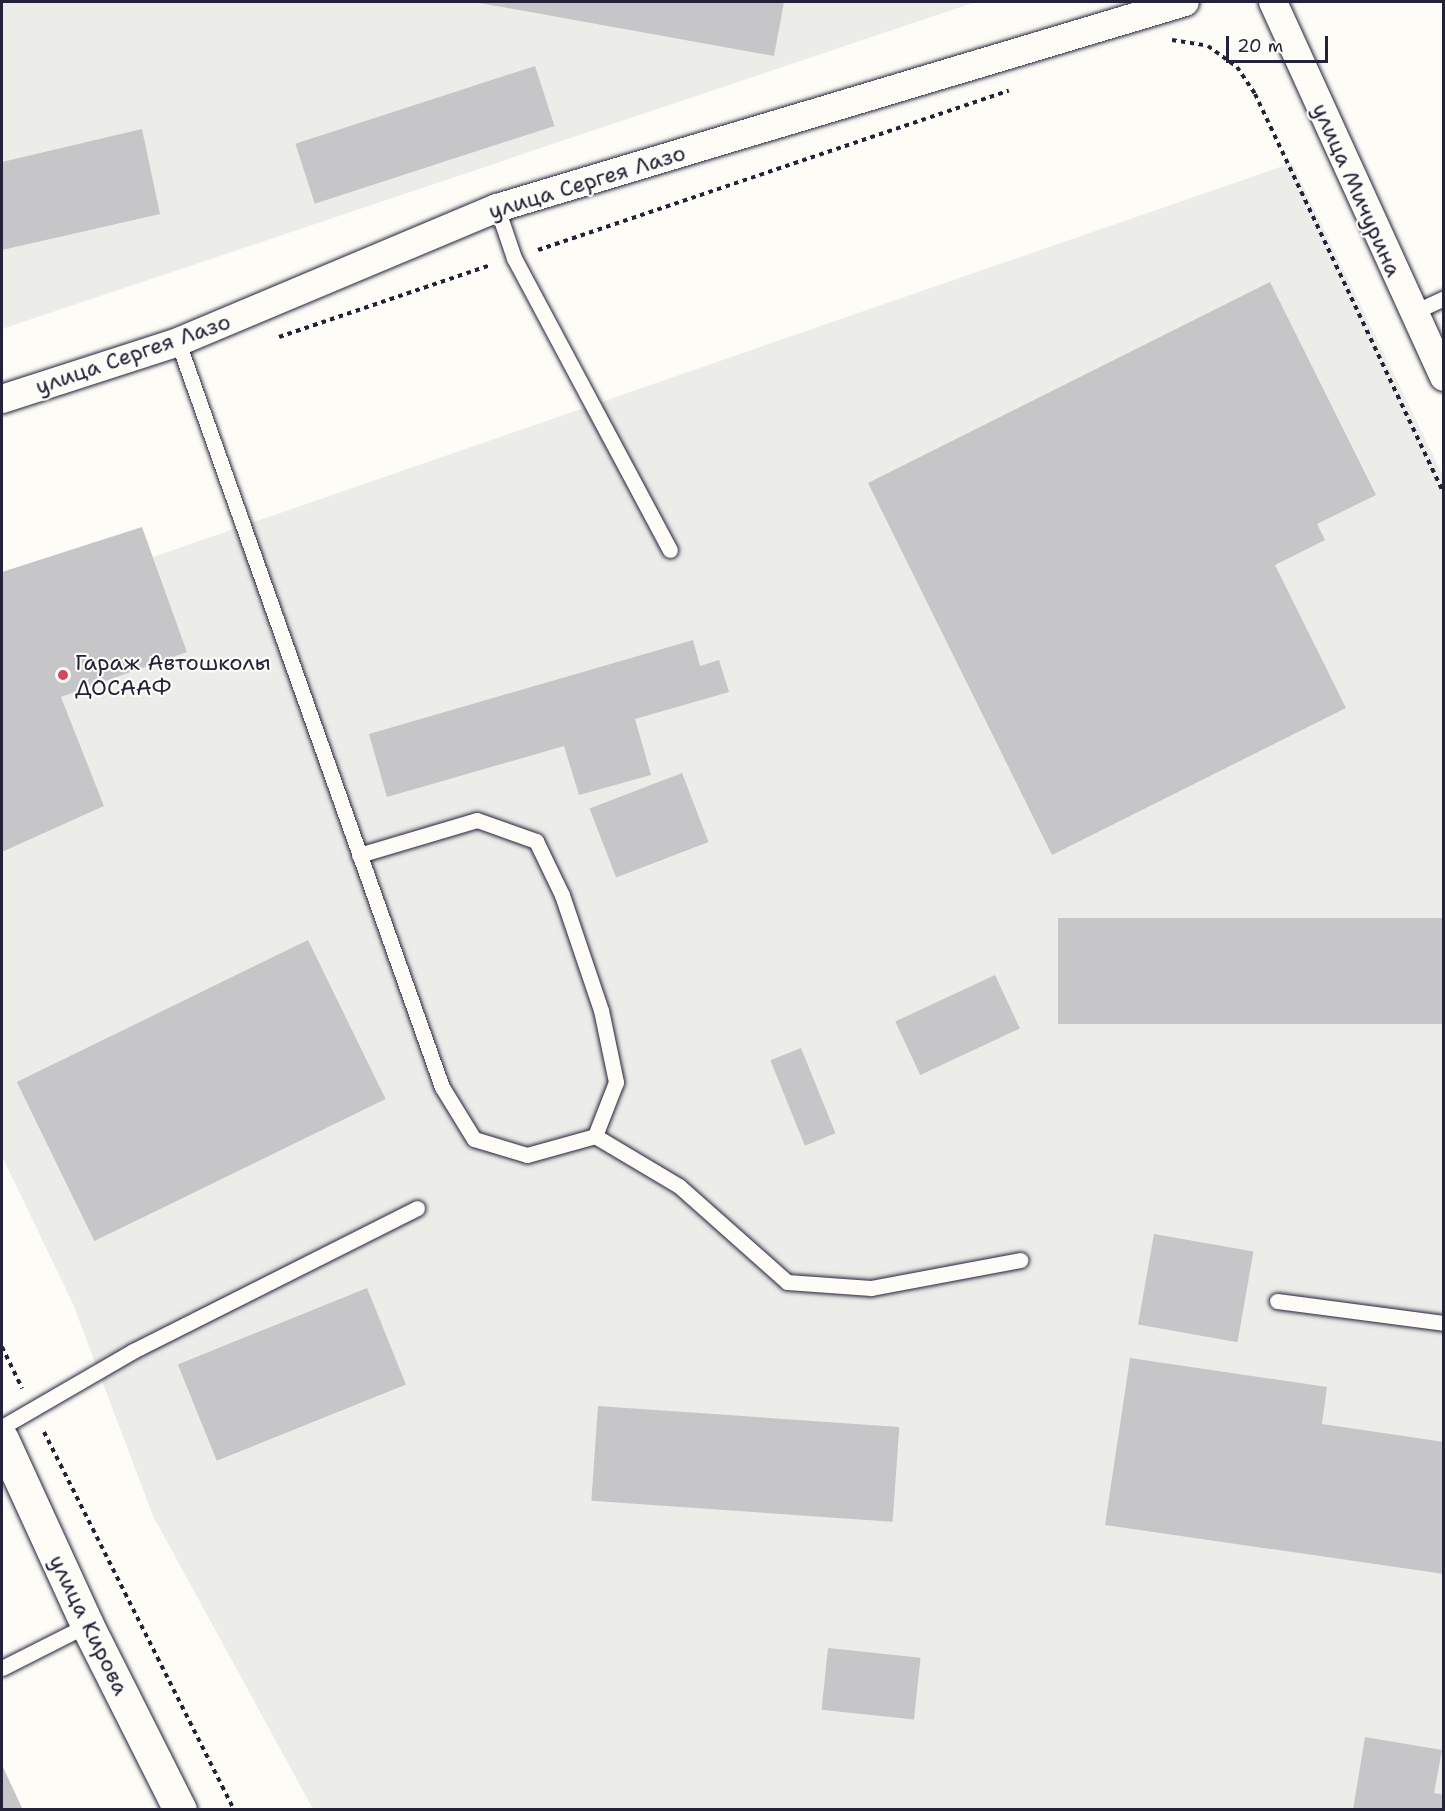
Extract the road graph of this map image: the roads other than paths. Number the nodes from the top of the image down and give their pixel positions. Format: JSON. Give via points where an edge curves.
{"nodes":[{"id":1,"x":1185,"y":2,"type":"edge"},
{"id":2,"x":1273,"y":2,"type":"edge"},
{"id":3,"x":497,"y":208,"type":"junction"},
{"id":4,"x":1443,"y":298,"type":"edge"},
{"id":5,"x":1412,"y":313,"type":"junction"},
{"id":6,"x":178,"y":342,"type":"junction"},
{"id":7,"x":1443,"y":377,"type":"edge"},
{"id":8,"x":2,"y":399,"type":"edge"},
{"id":9,"x":670,"y":550,"type":"dead end"},
{"id":10,"x":359,"y":855,"type":"junction"},
{"id":11,"x":595,"y":1136,"type":"junction"},
{"id":12,"x":417,"y":1208,"type":"dead end"},
{"id":13,"x":1020,"y":1260,"type":"dead end"},
{"id":14,"x":1277,"y":1301,"type":"dead end"},
{"id":15,"x":1443,"y":1323,"type":"edge"},
{"id":16,"x":2,"y":1427,"type":"edge"},
{"id":17,"x":2,"y":1439,"type":"edge"},
{"id":18,"x":87,"y":1625,"type":"junction"},
{"id":19,"x":2,"y":1668,"type":"edge"},
{"id":20,"x":180,"y":1809,"type":"edge"}],
"edges":[{"from":1,"to":3,"type":"street","name":"улица Сергея Лазо"},
{"from":2,"to":5,"type":"street","name":"улица Мичурина"},
{"from":3,"to":6,"type":"street","name":"улица Сергея Лазо"},
{"from":3,"to":9,"type":"lane","via":[[514,258]]},
{"from":4,"to":5,"type":"lane"},
{"from":5,"to":7,"type":"street","name":"улица Мичурина"},
{"from":6,"to":8,"type":"street","name":"улица Сергея Лазо"},
{"from":6,"to":10,"type":"lane"},
{"from":10,"to":11,"type":"lane","via":[[442,1087],[474,1138],[527,1155]]},
{"from":10,"to":11,"type":"lane","via":[[477,820],[536,841],[562,895],[601,1010],[616,1082]]},
{"from":11,"to":13,"type":"lane","via":[[680,1186],[787,1282],[870,1288]]},
{"from":12,"to":16,"type":"lane","via":[[133,1351]]},
{"from":14,"to":15,"type":"lane"},
{"from":17,"to":18,"type":"main road","name":"улица Кирова"},
{"from":18,"to":19,"type":"lane"},
{"from":18,"to":20,"type":"main road","name":"улица Кирова"}]}
